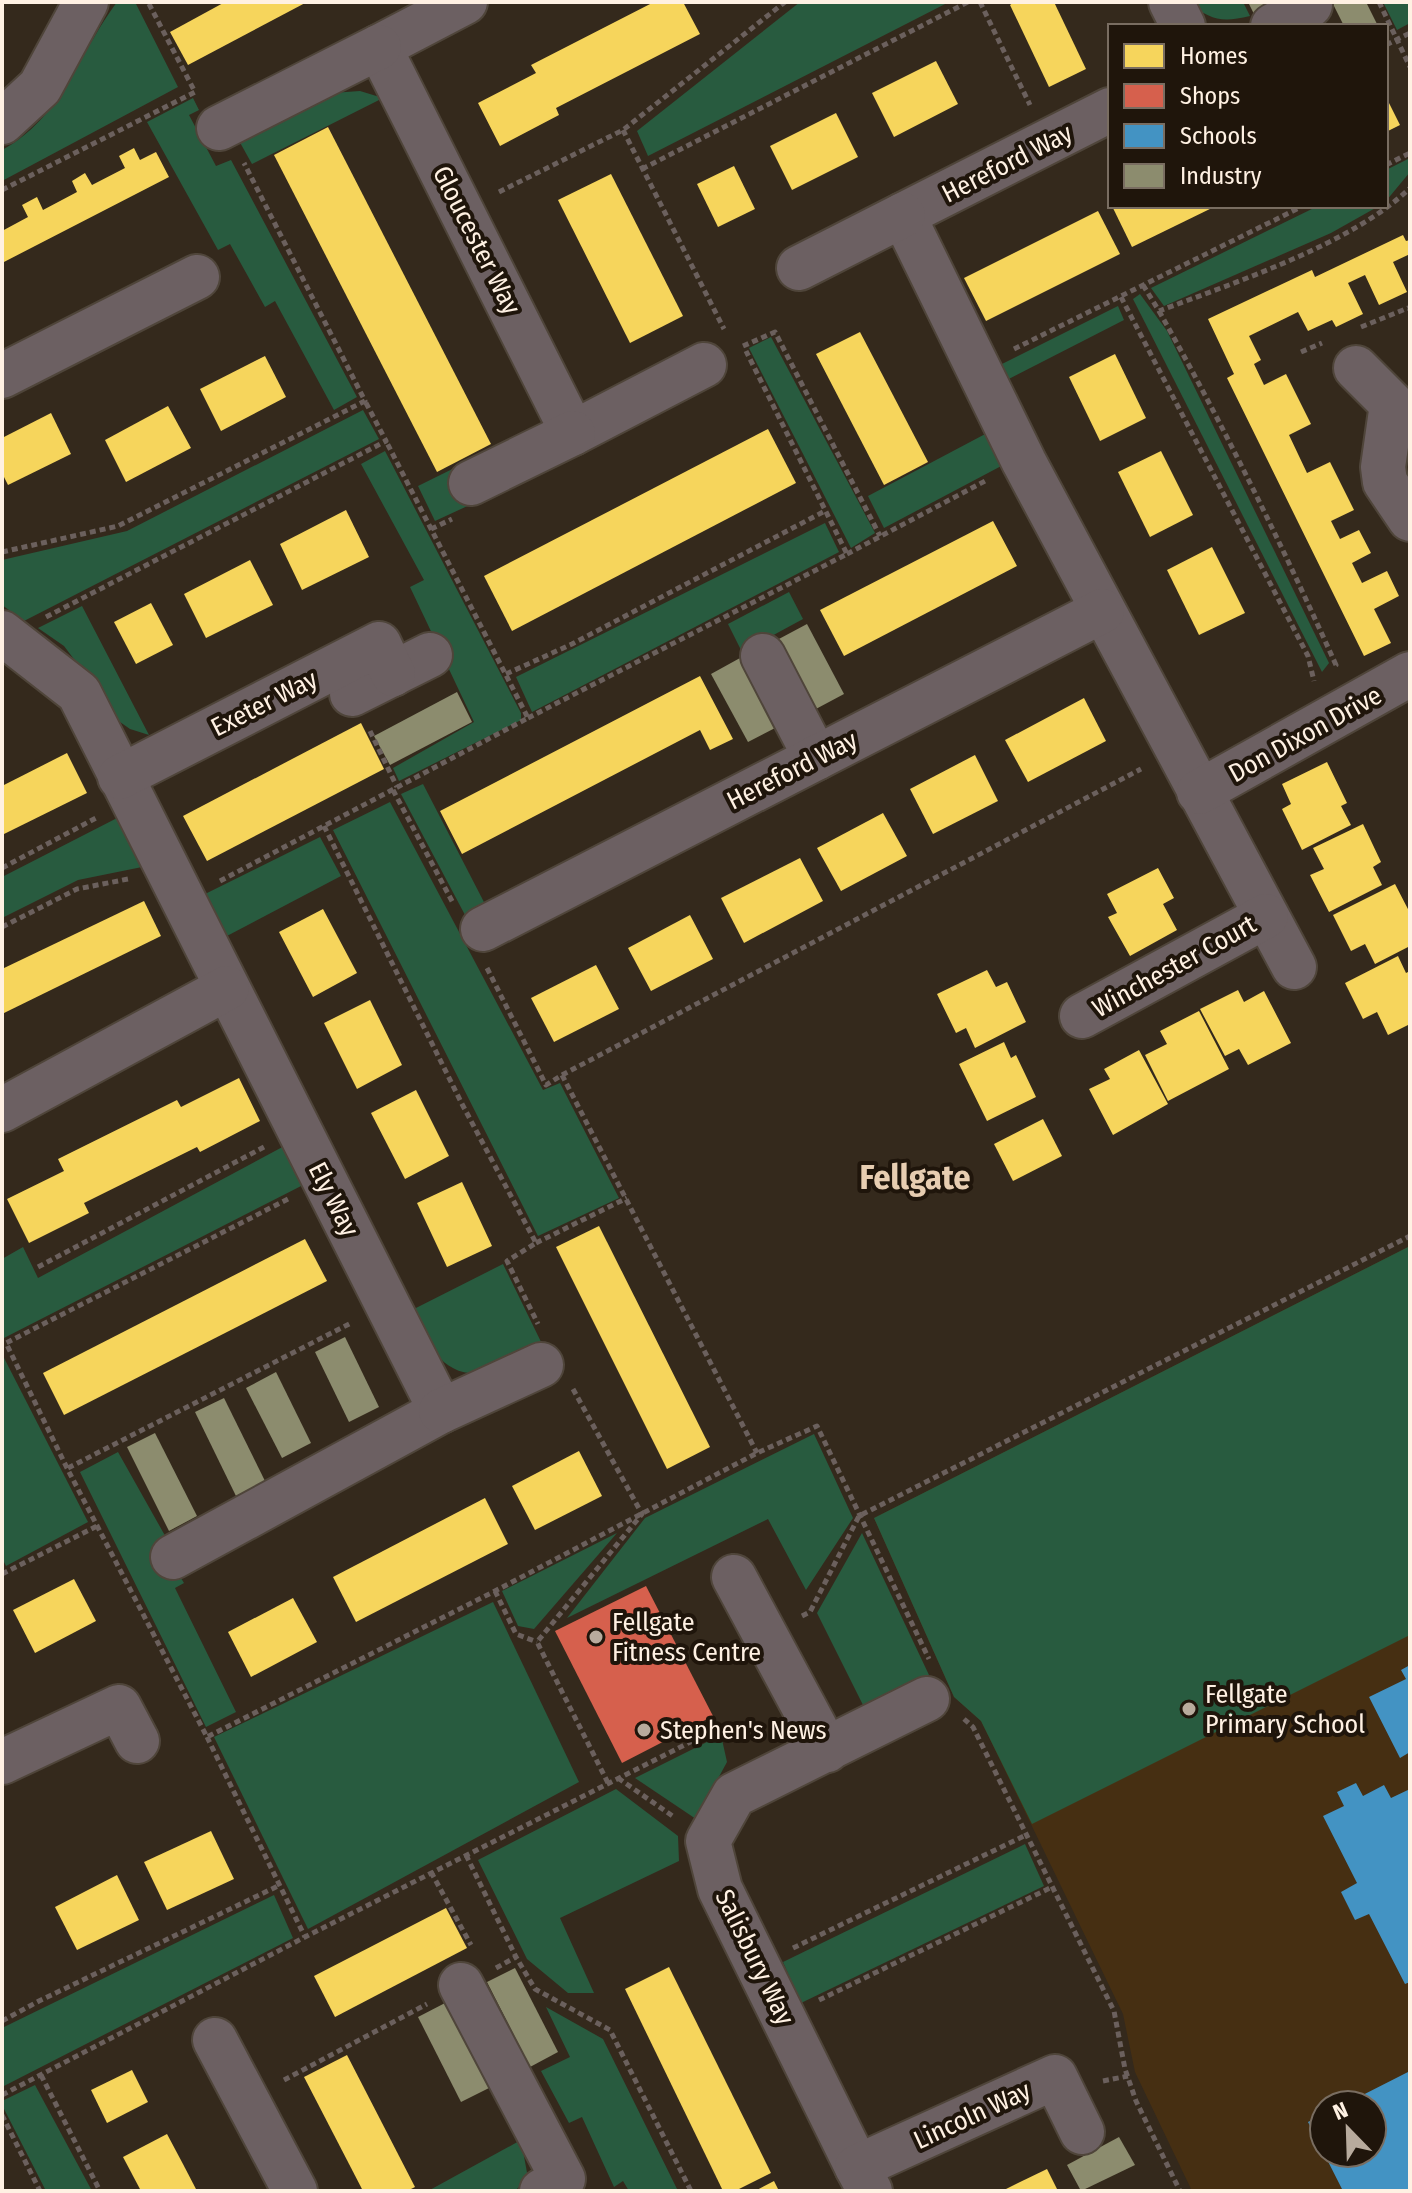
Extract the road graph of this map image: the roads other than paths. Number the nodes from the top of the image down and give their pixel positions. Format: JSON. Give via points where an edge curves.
{"nodes":[{"id":1,"x":86,"y":2,"type":"edge"},
{"id":2,"x":465,"y":2,"type":"edge"},
{"id":3,"x":1171,"y":2,"type":"edge"},
{"id":4,"x":1182,"y":24,"type":"edge"},
{"id":5,"x":379,"y":47,"type":"junction"},
{"id":6,"x":1108,"y":111,"type":"edge"},
{"id":7,"x":2,"y":122,"type":"edge"},
{"id":8,"x":220,"y":128,"type":"road end"},
{"id":9,"x":903,"y":215,"type":"junction"},
{"id":10,"x":799,"y":268,"type":"dead end"},
{"id":11,"x":197,"y":277,"type":"dead end"},
{"id":12,"x":723,"y":350,"type":"road end"},
{"id":13,"x":1356,"y":368,"type":"dead end"},
{"id":14,"x":2,"y":376,"type":"edge"},
{"id":15,"x":573,"y":433,"type":"junction"},
{"id":16,"x":471,"y":483,"type":"dead end"},
{"id":17,"x":1410,"y":519,"type":"edge"},
{"id":18,"x":1102,"y":611,"type":"junction"},
{"id":19,"x":6,"y":645,"type":"edge"},
{"id":20,"x":763,"y":656,"type":"dead end"},
{"id":21,"x":1410,"y":674,"type":"edge"},
{"id":22,"x":352,"y":694,"type":"road end"},
{"id":23,"x":816,"y":758,"type":"junction"},
{"id":24,"x":126,"y":788,"type":"junction"},
{"id":25,"x":1199,"y":792,"type":"junction"},
{"id":26,"x":1266,"y":916,"type":"junction"},
{"id":27,"x":474,"y":933,"type":"road end"},
{"id":28,"x":1294,"y":967,"type":"dead end"},
{"id":29,"x":227,"y":988,"type":"junction"},
{"id":30,"x":1082,"y":1016,"type":"dead end"},
{"id":31,"x":2,"y":1110,"type":"edge"},
{"id":32,"x":551,"y":1360,"type":"road end"},
{"id":33,"x":441,"y":1411,"type":"junction"},
{"id":34,"x":173,"y":1557,"type":"dead end"},
{"id":35,"x":734,"y":1577,"type":"dead end"},
{"id":36,"x":940,"y":1694,"type":"road end"},
{"id":37,"x":137,"y":1741,"type":"dead end"},
{"id":38,"x":827,"y":1750,"type":"junction"},
{"id":39,"x":2,"y":1762,"type":"edge"},
{"id":40,"x":474,"y":1979,"type":"road end"},
{"id":41,"x":215,"y":2040,"type":"dead end"},
{"id":42,"x":1082,"y":2132,"type":"dead end"},
{"id":43,"x":864,"y":2179,"type":"edge"},
{"id":44,"x":295,"y":2191,"type":"edge"},
{"id":45,"x":542,"y":2191,"type":"edge"}],
"edges":[{"from":1,"to":7,"type":"street","via":[[40,87]]},
{"from":2,"to":5,"type":"street"},
{"from":3,"to":4,"type":"street"},
{"from":5,"to":8,"type":"street"},
{"from":5,"to":15,"type":"street","name":"Gloucester Way"},
{"from":6,"to":9,"type":"street","name":"Hereford Way"},
{"from":9,"to":10,"type":"street","name":"Hereford Way"},
{"from":9,"to":18,"type":"street"},
{"from":11,"to":14,"type":"street"},
{"from":12,"to":15,"type":"street"},
{"from":13,"to":17,"type":"street","via":[[1392,404],[1385,482]]},
{"from":15,"to":16,"type":"street"},
{"from":18,"to":23,"type":"street","name":"Hereford Way"},
{"from":18,"to":25,"type":"street"},
{"from":19,"to":24,"type":"street","name":"Ely Way","via":[[79,693]]},
{"from":20,"to":23,"type":"street"},
{"from":21,"to":25,"type":"street","name":"Don Dixon Drive"},
{"from":22,"to":24,"type":"street","name":"Exeter Way","via":[[411,665],[379,644]]},
{"from":23,"to":27,"type":"street","name":"Hereford Way"},
{"from":24,"to":29,"type":"street","name":"Ely Way"},
{"from":25,"to":26,"type":"street","name":"Winchester Court"},
{"from":26,"to":28,"type":"street","name":"Winchester Court"},
{"from":26,"to":30,"type":"street","name":"Winchester Court"},
{"from":29,"to":31,"type":"street"},
{"from":29,"to":33,"type":"street","name":"Ely Way"},
{"from":32,"to":33,"type":"street"},
{"from":33,"to":34,"type":"street"},
{"from":35,"to":38,"type":"street"},
{"from":36,"to":38,"type":"street"},
{"from":37,"to":39,"type":"street","via":[[119,1707]]},
{"from":38,"to":43,"type":"street","name":"Salisbury Way","via":[[734,1795],[708,1841],[720,1889]]},
{"from":40,"to":45,"type":"street","via":[[563,2179]]},
{"from":41,"to":44,"type":"street"},
{"from":42,"to":43,"type":"street","name":"Lincoln Way","via":[[1055,2077]]}]}
